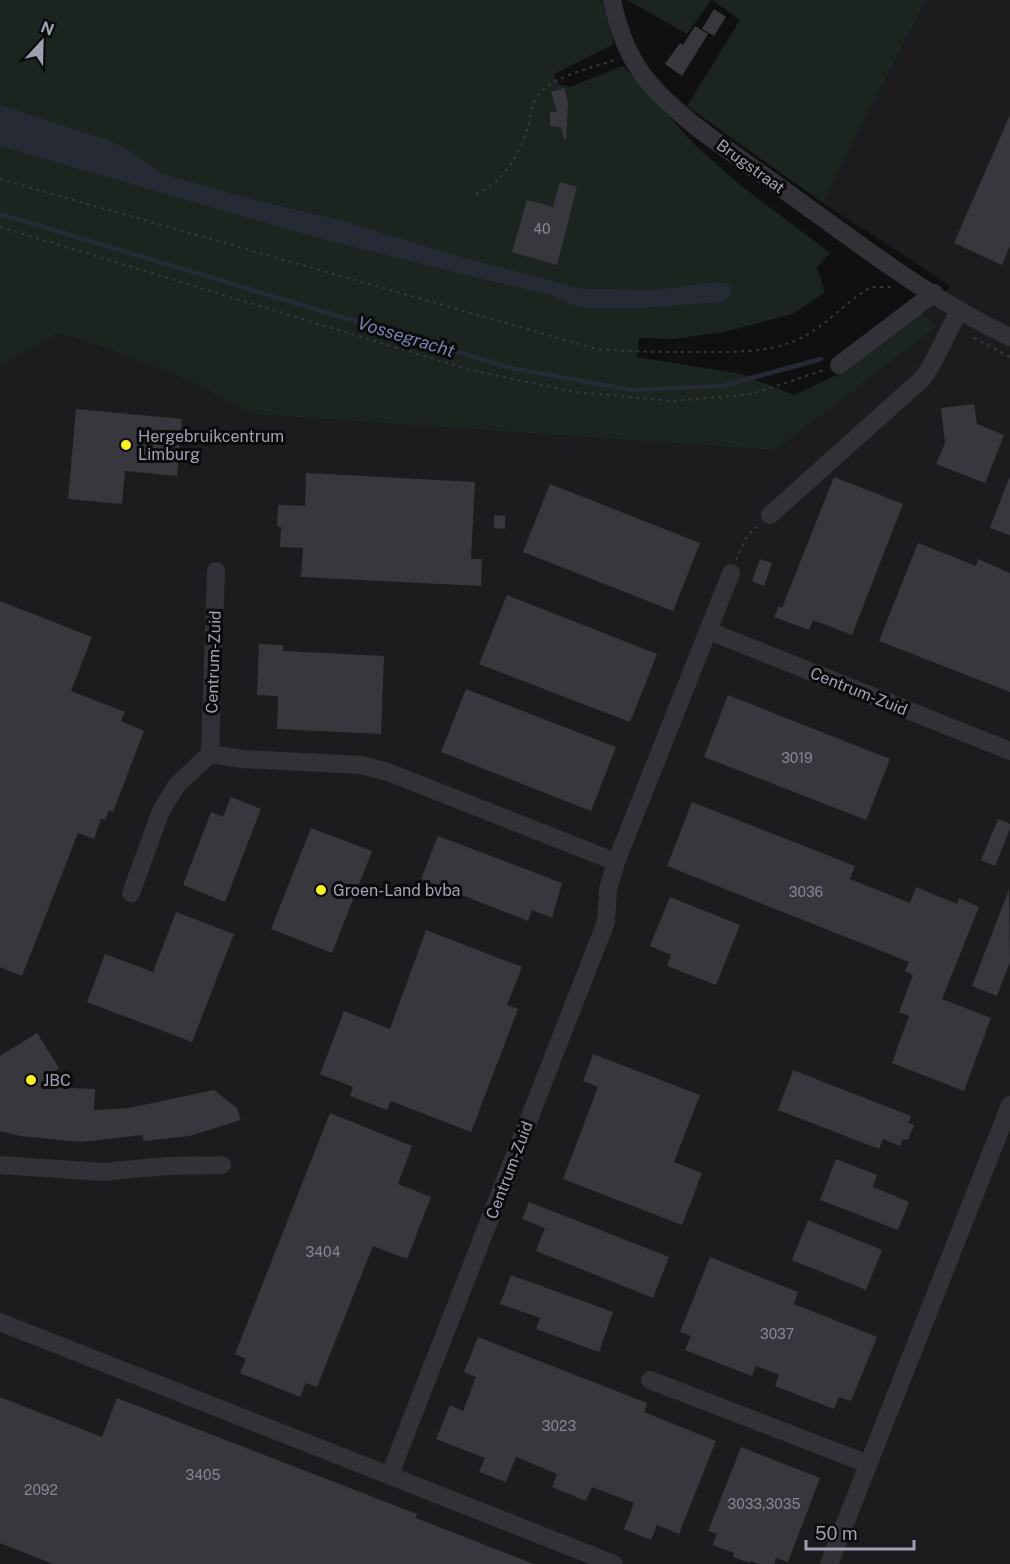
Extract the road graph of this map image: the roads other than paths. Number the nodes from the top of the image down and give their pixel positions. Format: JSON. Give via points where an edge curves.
{"nodes":[{"id":1,"x":612,"y":0,"type":"edge"},
{"id":2,"x":934,"y":293,"type":"junction"},
{"id":3,"x":960,"y":310,"type":"junction"},
{"id":4,"x":1010,"y":337,"type":"edge"},
{"id":5,"x":839,"y":365,"type":"road end"},
{"id":6,"x":770,"y":515,"type":"road end"},
{"id":7,"x":216,"y":571,"type":"dead end"},
{"id":8,"x":731,"y":573,"type":"road end"},
{"id":9,"x":709,"y":631,"type":"junction"},
{"id":10,"x":1010,"y":751,"type":"edge"},
{"id":11,"x":210,"y":754,"type":"junction"},
{"id":12,"x":616,"y":862,"type":"junction"},
{"id":13,"x":130,"y":893,"type":"dead end"},
{"id":14,"x":1010,"y":1105,"type":"edge"},
{"id":15,"x":222,"y":1165,"type":"dead end"},
{"id":16,"x":0,"y":1166,"type":"edge"},
{"id":17,"x":0,"y":1322,"type":"edge"},
{"id":18,"x":650,"y":1380,"type":"dead end"},
{"id":19,"x":868,"y":1464,"type":"junction"},
{"id":20,"x":390,"y":1474,"type":"junction"},
{"id":21,"x":614,"y":1564,"type":"edge"},
{"id":22,"x":829,"y":1564,"type":"edge"}],
"edges":[{"from":1,"to":2,"type":"street","name":"Brugstraat","via":[[630,55],[645,78],[667,100],[717,142]]},
{"from":2,"to":3,"type":"street"},
{"from":2,"to":5,"type":"street"},
{"from":3,"to":4,"type":"street"},
{"from":3,"to":6,"type":"street","via":[[922,379]]},
{"from":7,"to":11,"type":"street","name":"Centrum-Zuid"},
{"from":8,"to":9,"type":"street","name":"Centrum-Zuid"},
{"from":9,"to":10,"type":"street","name":"Centrum-Zuid"},
{"from":9,"to":12,"type":"street","name":"Centrum-Zuid"},
{"from":11,"to":12,"type":"street","via":[[361,765],[388,772]]},
{"from":11,"to":13,"type":"street","via":[[177,785],[161,811]]},
{"from":12,"to":20,"type":"street","name":"Centrum-Zuid","via":[[608,890],[606,922]]},
{"from":14,"to":19,"type":"street"},
{"from":15,"to":16,"type":"street","via":[[102,1172]]},
{"from":17,"to":20,"type":"street"},
{"from":18,"to":19,"type":"street"},
{"from":19,"to":22,"type":"street"},
{"from":20,"to":21,"type":"street"}]}
